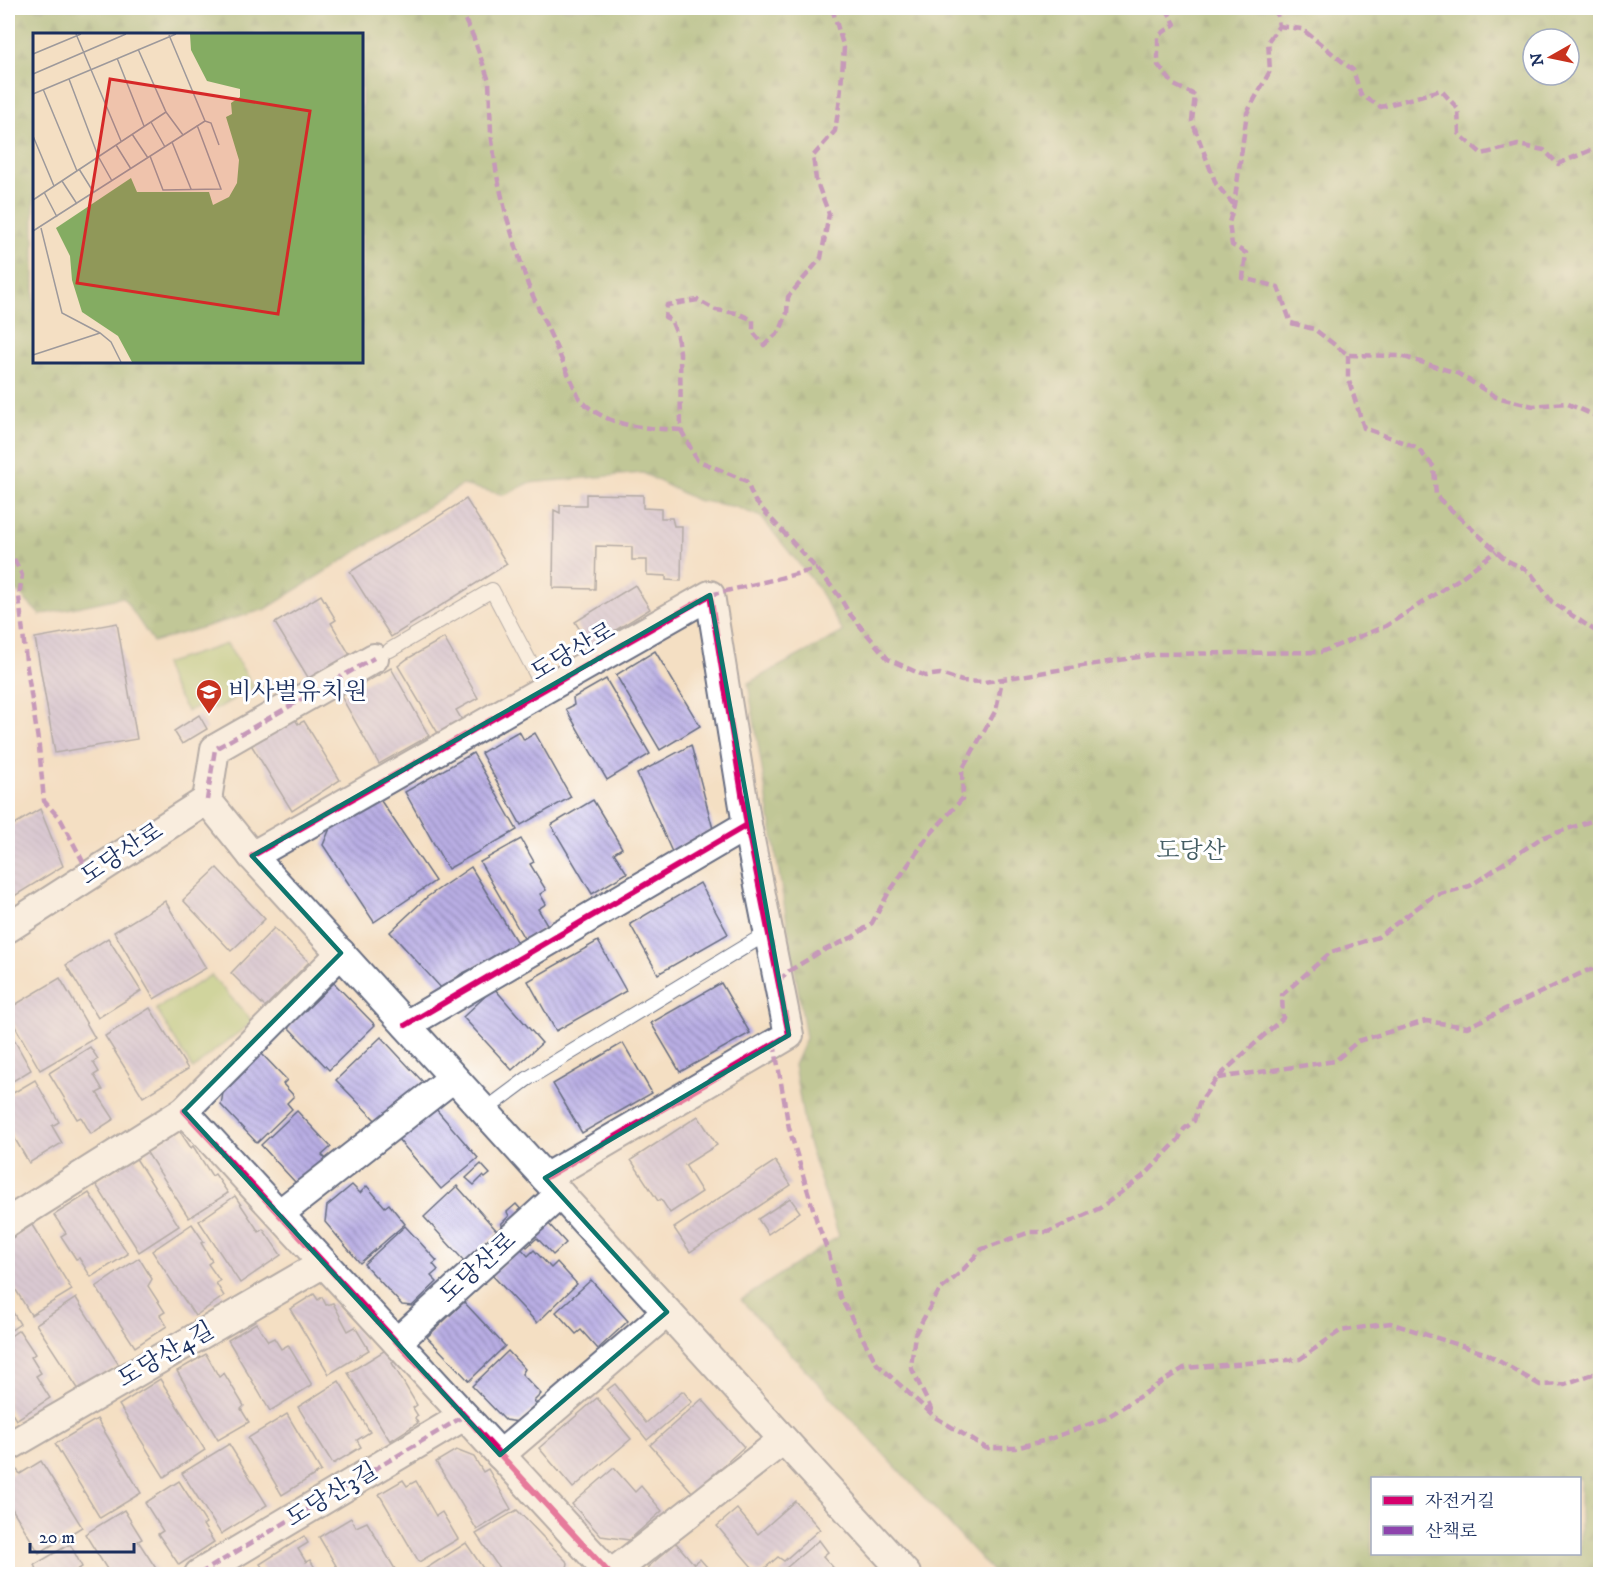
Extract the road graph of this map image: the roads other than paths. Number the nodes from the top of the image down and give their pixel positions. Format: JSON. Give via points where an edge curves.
{"nodes":[{"id":1,"x":382,"y":654,"type":"joint"},
{"id":2,"x":544,"y":689,"type":"junction"},
{"id":3,"x":207,"y":800,"type":"junction"},
{"id":4,"x":747,"y":825,"type":"junction"},
{"id":5,"x":252,"y":856,"type":"junction"},
{"id":6,"x":8,"y":928,"type":"edge"},
{"id":7,"x":769,"y":932,"type":"junction"},
{"id":8,"x":341,"y":953,"type":"junction"},
{"id":9,"x":406,"y":1025,"type":"junction"},
{"id":10,"x":453,"y":1078,"type":"junction"},
{"id":11,"x":184,"y":1110,"type":"junction"},
{"id":12,"x":484,"y":1111,"type":"junction"},
{"id":13,"x":552,"y":1186,"type":"junction"},
{"id":14,"x":279,"y":1214,"type":"junction"},
{"id":15,"x":8,"y":1222,"type":"edge"},
{"id":16,"x":324,"y":1263,"type":"junction"},
{"id":17,"x":667,"y":1312,"type":"junction"},
{"id":18,"x":397,"y":1342,"type":"junction"},
{"id":19,"x":464,"y":1416,"type":"junction"},
{"id":20,"x":783,"y":1440,"type":"junction"},
{"id":21,"x":8,"y":1447,"type":"edge"},
{"id":22,"x":500,"y":1455,"type":"junction"},
{"id":23,"x":898,"y":1572,"type":"edge"},
{"id":24,"x":199,"y":1575,"type":"edge"},
{"id":25,"x":610,"y":1575,"type":"edge"}],
"edges":[{"from":1,"to":2,"type":"lane","via":[[492,590]]},
{"from":1,"to":3,"type":"street","via":[[215,749]]},
{"from":2,"to":4,"type":"street","name":"도당산로","via":[[710,595]]},
{"from":2,"to":5,"type":"street","name":"도당산로"},
{"from":3,"to":5,"type":"street"},
{"from":3,"to":6,"type":"street","name":"도당산로"},
{"from":4,"to":7,"type":"street","name":"도당산로"},
{"from":4,"to":9,"type":"street"},
{"from":5,"to":8,"type":"street"},
{"from":7,"to":12,"type":"lane","via":[[527,1079]]},
{"from":7,"to":13,"type":"street","name":"도당산로","via":[[789,1035]]},
{"from":8,"to":9,"type":"street"},
{"from":8,"to":11,"type":"street"},
{"from":9,"to":10,"type":"street"},
{"from":10,"to":12,"type":"street"},
{"from":10,"to":14,"type":"street"},
{"from":11,"to":14,"type":"street"},
{"from":11,"to":15,"type":"street"},
{"from":12,"to":13,"type":"street"},
{"from":13,"to":17,"type":"street"},
{"from":13,"to":18,"type":"street","name":"도당산로"},
{"from":14,"to":16,"type":"street"},
{"from":16,"to":18,"type":"street"},
{"from":16,"to":21,"type":"street","name":"도당산4길"},
{"from":17,"to":20,"type":"street"},
{"from":17,"to":22,"type":"street"},
{"from":18,"to":19,"type":"street"},
{"from":19,"to":22,"type":"street"},
{"from":19,"to":24,"type":"street","name":"도당산3길"},
{"from":20,"to":23,"type":"street"},
{"from":20,"to":25,"type":"street"},
{"from":22,"to":25,"type":"street"}]}
